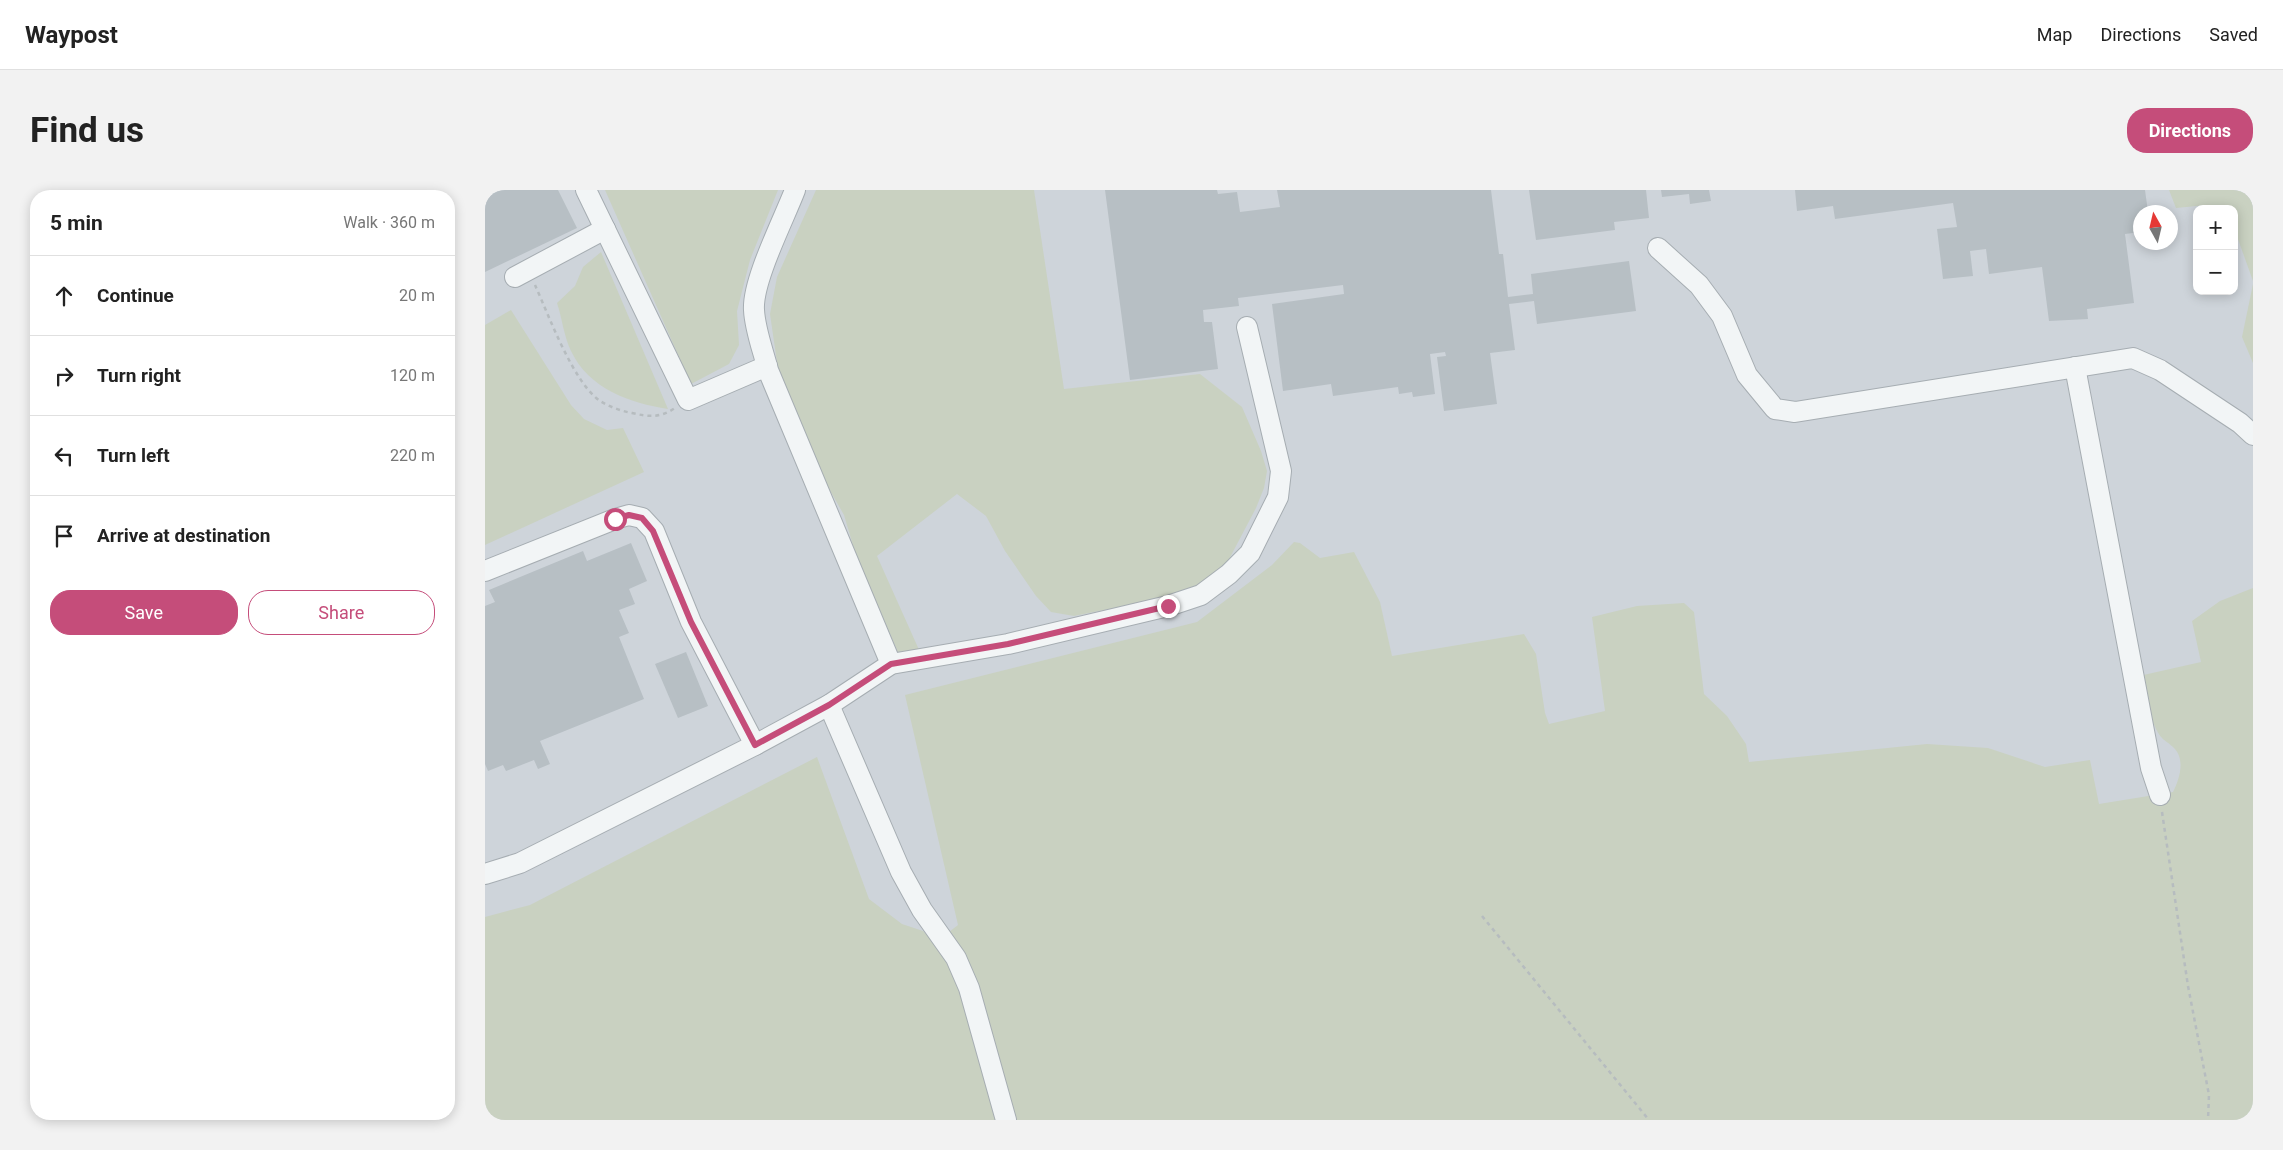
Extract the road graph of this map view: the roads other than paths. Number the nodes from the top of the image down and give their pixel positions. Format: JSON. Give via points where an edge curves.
{"nodes":[{"id":1,"x":586,"y":190,"type":"edge"},
{"id":2,"x":795,"y":190,"type":"edge"},
{"id":3,"x":605,"y":229,"type":"junction"},
{"id":4,"x":1658,"y":248,"type":"dead end"},
{"id":5,"x":521,"y":274,"type":"road end"},
{"id":6,"x":1247,"y":327,"type":"dead end"},
{"id":7,"x":767,"y":366,"type":"junction"},
{"id":8,"x":2075,"y":367,"type":"junction"},
{"id":9,"x":2253,"y":436,"type":"edge"},
{"id":10,"x":485,"y":571,"type":"edge"},
{"id":11,"x":891,"y":664,"type":"junction"},
{"id":12,"x":829,"y":705,"type":"junction"},
{"id":13,"x":755,"y":745,"type":"junction"},
{"id":14,"x":2160,"y":795,"type":"road end"},
{"id":15,"x":485,"y":874,"type":"edge"},
{"id":16,"x":1007,"y":1120,"type":"edge"}],
"edges":[{"from":1,"to":3,"type":"lane"},
{"from":2,"to":7,"type":"lane","via":[[756,288],[754,309]]},
{"from":3,"to":5,"type":"lane"},
{"from":3,"to":7,"type":"lane","via":[[689,400]]},
{"from":4,"to":8,"type":"lane","via":[[1699,285],[1722,316],[1747,375],[1775,409],[1795,412]]},
{"from":6,"to":11,"type":"lane","via":[[1281,471],[1278,497],[1249,553],[1229,574],[1201,595],[1168,606],[1008,644]]},
{"from":7,"to":11,"type":"lane"},
{"from":8,"to":9,"type":"lane","via":[[2133,358],[2160,370]]},
{"from":8,"to":14,"type":"lane","via":[[2151,768]]},
{"from":10,"to":13,"type":"lane","via":[[615,519],[629,515],[642,518],[653,531],[691,622]]},
{"from":11,"to":12,"type":"lane"},
{"from":12,"to":13,"type":"lane"},
{"from":12,"to":16,"type":"lane","via":[[901,872],[922,910],[956,958],[969,988]]},
{"from":13,"to":15,"type":"lane","via":[[520,863]]}]}
